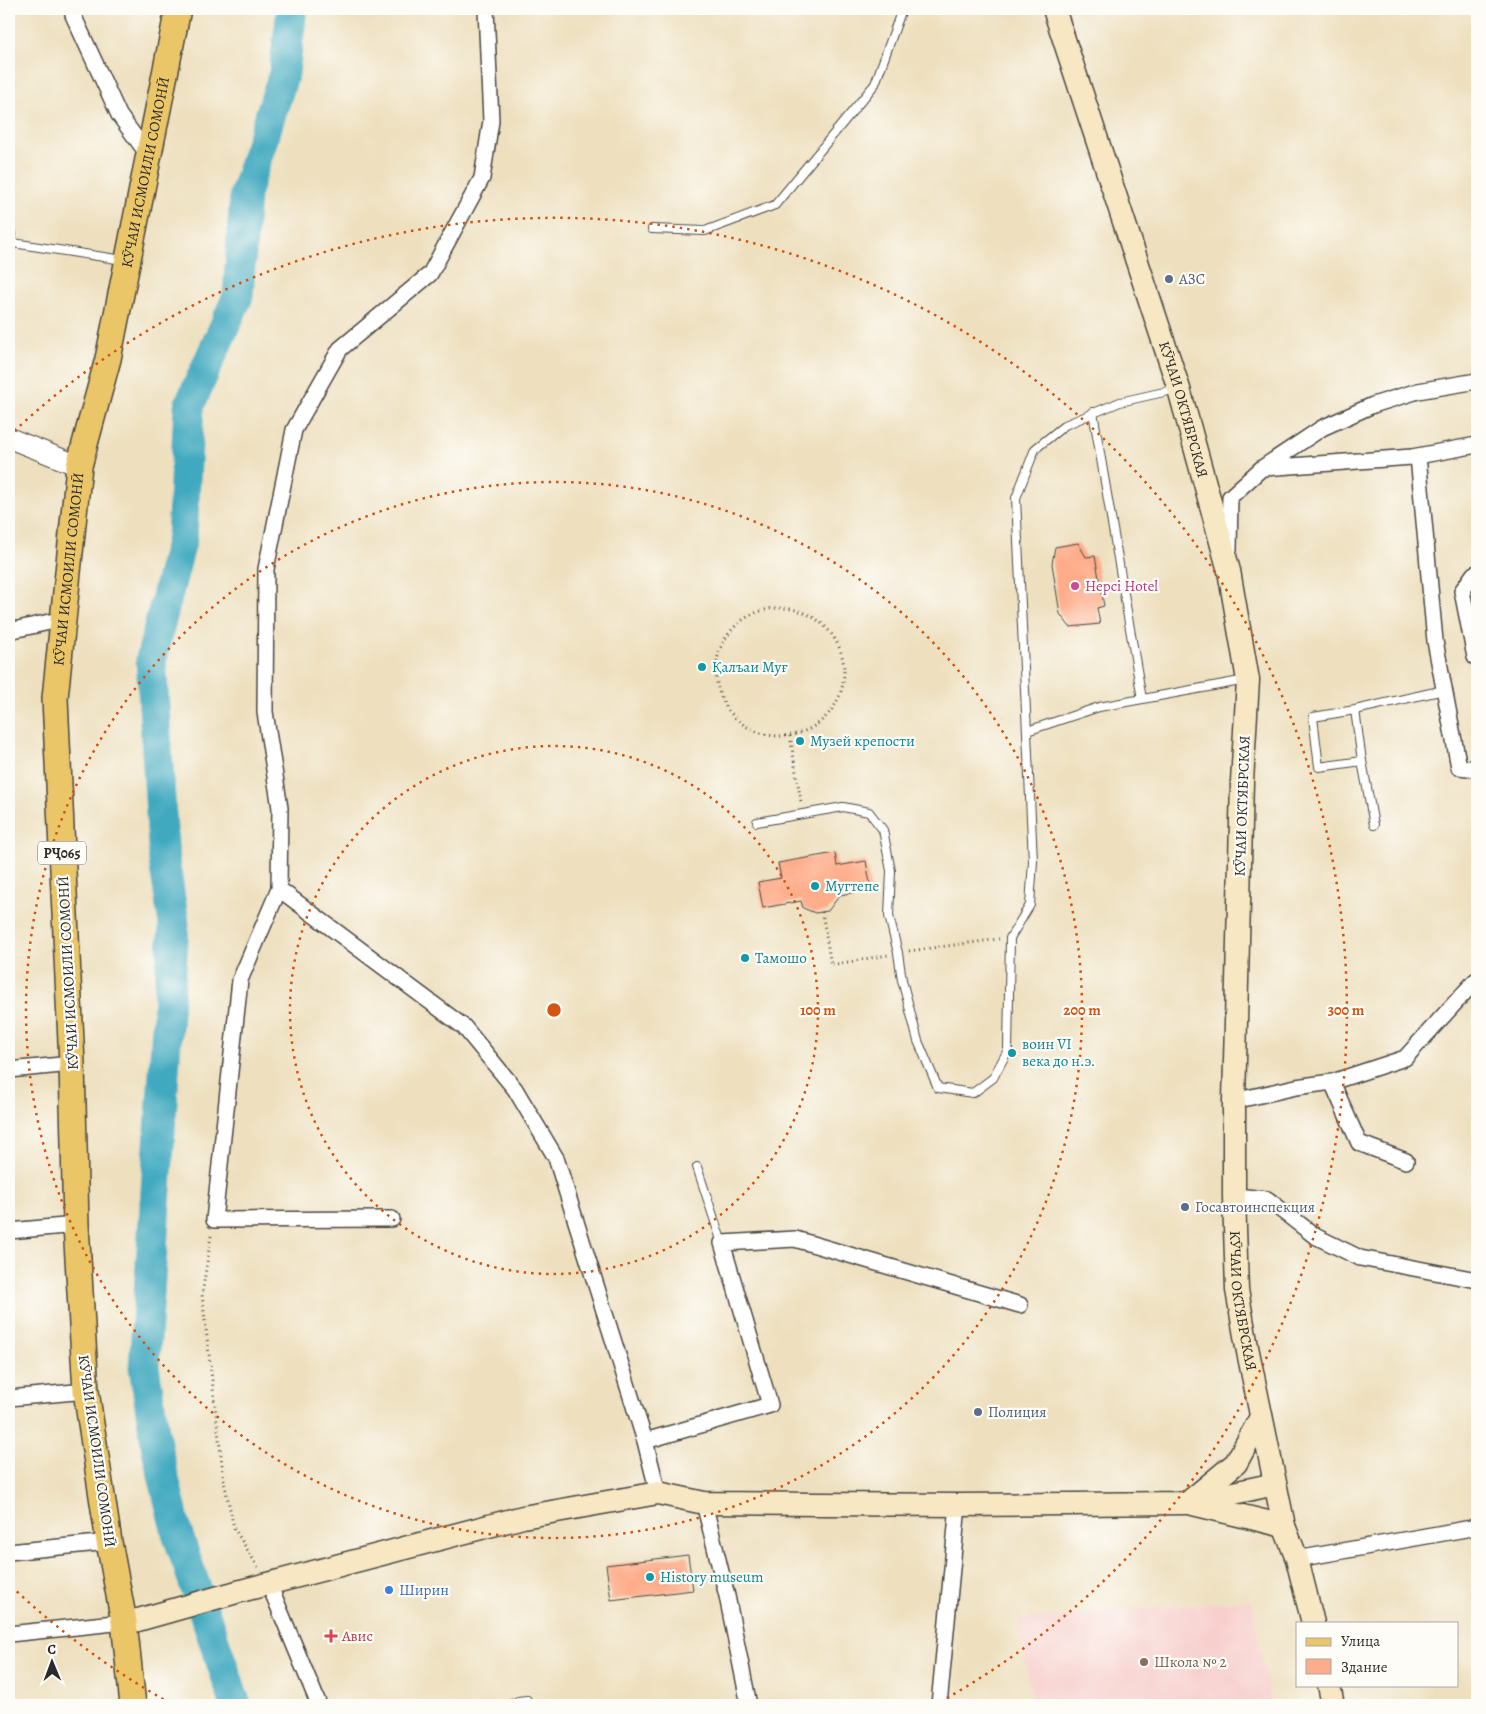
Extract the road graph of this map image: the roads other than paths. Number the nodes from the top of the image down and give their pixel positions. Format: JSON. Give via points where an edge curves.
{"nodes":[{"id":1,"x":72,"y":9,"type":"edge"},
{"id":2,"x":178,"y":9,"type":"edge"},
{"id":3,"x":486,"y":9,"type":"edge"},
{"id":4,"x":902,"y":9,"type":"edge"},
{"id":5,"x":1054,"y":9,"type":"edge"},
{"id":6,"x":149,"y":156,"type":"junction"},
{"id":7,"x":9,"y":227,"type":"edge"},
{"id":8,"x":652,"y":229,"type":"dead end"},
{"id":9,"x":11,"y":243,"type":"edge"},
{"id":10,"x":128,"y":261,"type":"junction"},
{"id":11,"x":1477,"y":381,"type":"edge"},
{"id":12,"x":1179,"y":389,"type":"junction"},
{"id":13,"x":1093,"y":412,"type":"junction"},
{"id":14,"x":9,"y":438,"type":"edge"},
{"id":15,"x":1477,"y":445,"type":"edge"},
{"id":16,"x":1418,"y":456,"type":"junction"},
{"id":17,"x":79,"y":466,"type":"junction"},
{"id":18,"x":1262,"y":468,"type":"junction"},
{"id":19,"x":1229,"y":572,"type":"junction"},
{"id":20,"x":1477,"y":573,"type":"edge"},
{"id":21,"x":63,"y":618,"type":"junction"},
{"id":22,"x":9,"y":631,"type":"edge"},
{"id":23,"x":1477,"y":658,"type":"edge"},
{"id":24,"x":1248,"y":680,"type":"junction"},
{"id":25,"x":1444,"y":690,"type":"junction"},
{"id":26,"x":1142,"y":699,"type":"junction"},
{"id":27,"x":1355,"y":710,"type":"junction"},
{"id":28,"x":1027,"y":731,"type":"junction"},
{"id":29,"x":1362,"y":761,"type":"junction"},
{"id":30,"x":1477,"y":769,"type":"edge"},
{"id":31,"x":757,"y":822,"type":"dead end"},
{"id":32,"x":1374,"y":825,"type":"dead end"},
{"id":33,"x":278,"y":889,"type":"junction"},
{"id":34,"x":1477,"y":983,"type":"edge"},
{"id":35,"x":72,"y":1064,"type":"junction"},
{"id":36,"x":9,"y":1070,"type":"edge"},
{"id":37,"x":1332,"y":1082,"type":"junction"},
{"id":38,"x":1234,"y":1102,"type":"junction"},
{"id":39,"x":1406,"y":1161,"type":"dead end"},
{"id":40,"x":696,"y":1167,"type":"dead end"},
{"id":41,"x":1234,"y":1196,"type":"junction"},
{"id":42,"x":392,"y":1219,"type":"dead end"},
{"id":43,"x":76,"y":1224,"type":"junction"},
{"id":44,"x":9,"y":1231,"type":"edge"},
{"id":45,"x":722,"y":1243,"type":"junction"},
{"id":46,"x":1477,"y":1280,"type":"edge"},
{"id":47,"x":1020,"y":1305,"type":"dead end"},
{"id":48,"x":86,"y":1391,"type":"junction"},
{"id":49,"x":9,"y":1398,"type":"edge"},
{"id":50,"x":1261,"y":1417,"type":"junction"},
{"id":51,"x":645,"y":1441,"type":"junction"},
{"id":52,"x":1275,"y":1484,"type":"junction"},
{"id":53,"x":658,"y":1494,"type":"junction"},
{"id":54,"x":704,"y":1503,"type":"junction"},
{"id":55,"x":1187,"y":1503,"type":"junction"},
{"id":56,"x":958,"y":1505,"type":"junction"},
{"id":57,"x":1284,"y":1526,"type":"junction"},
{"id":58,"x":1477,"y":1527,"type":"edge"},
{"id":59,"x":109,"y":1542,"type":"junction"},
{"id":60,"x":9,"y":1552,"type":"edge"},
{"id":61,"x":1297,"y":1560,"type":"junction"},
{"id":62,"x":268,"y":1584,"type":"junction"},
{"id":63,"x":131,"y":1621,"type":"junction"},
{"id":64,"x":1313,"y":1622,"type":"edge"},
{"id":65,"x":9,"y":1634,"type":"edge"},
{"id":66,"x":1329,"y":1686,"type":"edge"},
{"id":67,"x":527,"y":1700,"type":"dead end"},
{"id":68,"x":133,"y":1705,"type":"edge"},
{"id":69,"x":319,"y":1705,"type":"edge"},
{"id":70,"x":509,"y":1705,"type":"edge"},
{"id":71,"x":749,"y":1705,"type":"edge"},
{"id":72,"x":939,"y":1705,"type":"edge"},
{"id":73,"x":1333,"y":1705,"type":"edge"}],
"edges":[{"from":1,"to":6,"type":"street","via":[[119,115]]},
{"from":2,"to":6,"type":"main road","name":"КӮЧАИ ИСМОИЛИ СОМОНӢ","number":"РҶ065"},
{"from":3,"to":33,"type":"street","via":[[491,122],[482,178],[430,274],[340,349],[294,430],[266,569],[265,712],[280,808]]},
{"from":4,"to":8,"type":"lane","via":[[875,84],[774,205],[706,231]]},
{"from":5,"to":12,"type":"main road","name":"КӮЧАИ ОКТЯБРСКАЯ"},
{"from":6,"to":10,"type":"main road","name":"КӮЧАИ ИСМОИЛИ СОМОНӢ","number":"РҶ065"},
{"from":7,"to":9,"type":"lane"},
{"from":9,"to":10,"type":"lane"},
{"from":10,"to":17,"type":"main road","name":"КӮЧАИ ИСМОИЛИ СОМОНӢ","number":"РҶ065","via":[[108,358]]},
{"from":11,"to":18,"type":"street","via":[[1418,391],[1373,405],[1322,428]]},
{"from":12,"to":13,"type":"lane","via":[[1120,402]]},
{"from":12,"to":19,"type":"main road","name":"КӮЧАИ ОКТЯБРСКАЯ"},
{"from":13,"to":26,"type":"lane"},
{"from":13,"to":28,"type":"lane","via":[[1065,425],[1035,448],[1016,498]]},
{"from":14,"to":17,"type":"street"},
{"from":15,"to":16,"type":"street"},
{"from":16,"to":18,"type":"street"},
{"from":16,"to":25,"type":"street","via":[[1435,641]]},
{"from":17,"to":21,"type":"main road","name":"КӮЧАИ ИСМОИЛИ СОМОНӢ","number":"РҶ065"},
{"from":18,"to":19,"type":"street","via":[[1230,497]]},
{"from":19,"to":24,"type":"main road","name":"КӮЧАИ ОКТЯБРСКАЯ"},
{"from":20,"to":23,"type":"street","via":[[1462,591]]},
{"from":21,"to":22,"type":"street"},
{"from":21,"to":35,"type":"main road","name":"КӮЧАИ ИСМОИЛИ СОМОНӢ","number":"РҶ065","via":[[55,698]]},
{"from":24,"to":26,"type":"lane"},
{"from":24,"to":38,"type":"main road","name":"КӮЧАИ ОКТЯБРСКАЯ"},
{"from":25,"to":27,"type":"lane"},
{"from":25,"to":30,"type":"street","via":[[1459,767]]},
{"from":26,"to":28,"type":"lane","via":[[1099,708]]},
{"from":27,"to":29,"type":"lane"},
{"from":27,"to":29,"type":"lane","via":[[1313,717],[1319,767]]},
{"from":28,"to":31,"type":"lane","via":[[1033,861],[1030,905],[1010,938],[1008,1050],[992,1078],[973,1093],[938,1088],[918,1041],[889,916],[891,871],[882,830],[869,812],[843,807]]},
{"from":29,"to":32,"type":"lane"},
{"from":33,"to":42,"type":"street","via":[[240,980],[214,1220]]},
{"from":33,"to":51,"type":"street","via":[[464,1027],[514,1089],[556,1158]]},
{"from":34,"to":37,"type":"street","via":[[1405,1058]]},
{"from":35,"to":36,"type":"street"},
{"from":35,"to":43,"type":"main road","name":"КӮЧАИ ИСМОИЛИ СОМОНӢ","number":"РҶ065"},
{"from":37,"to":38,"type":"street"},
{"from":37,"to":39,"type":"street","via":[[1359,1143]]},
{"from":38,"to":41,"type":"main road","name":"КӮЧАИ ОКТЯБРСКАЯ"},
{"from":40,"to":45,"type":"lane"},
{"from":41,"to":46,"type":"street","via":[[1267,1199],[1315,1236],[1360,1258]]},
{"from":41,"to":50,"type":"main road","name":"КӮЧАИ ОКТЯБРСКАЯ","via":[[1237,1290]]},
{"from":43,"to":44,"type":"street"},
{"from":43,"to":48,"type":"main road","name":"КӮЧАИ ИСМОИЛИ СОМОНӢ","number":"РҶ065"},
{"from":45,"to":47,"type":"street","via":[[795,1239]]},
{"from":45,"to":51,"type":"street","via":[[770,1405]]},
{"from":48,"to":49,"type":"street"},
{"from":48,"to":59,"type":"main road","name":"КӮЧАИ ИСМОИЛИ СОМОНӢ","number":"РҶ065"},
{"from":50,"to":52,"type":"main road","name":"КӮЧАИ ОКТЯБРСКАЯ"},
{"from":50,"to":55,"type":"main road","via":[[1236,1463]]},
{"from":51,"to":53,"type":"street"},
{"from":52,"to":55,"type":"main road"},
{"from":52,"to":57,"type":"main road","name":"КӮЧАИ ОКТЯБРСКАЯ"},
{"from":53,"to":54,"type":"main road"},
{"from":53,"to":62,"type":"main road","via":[[523,1517]]},
{"from":54,"to":56,"type":"main road"},
{"from":54,"to":71,"type":"street"},
{"from":55,"to":56,"type":"main road"},
{"from":55,"to":57,"type":"main road"},
{"from":56,"to":72,"type":"street"},
{"from":57,"to":61,"type":"main road","name":"КӮЧАИ ОКТЯБРСКАЯ"},
{"from":58,"to":61,"type":"street"},
{"from":59,"to":60,"type":"street"},
{"from":59,"to":63,"type":"main road","name":"КӮЧАИ ИСМОИЛИ СОМОНӢ","number":"РҶ065"},
{"from":61,"to":64,"type":"main road","name":"КӮЧАИ ОКТЯБРСКАЯ"},
{"from":62,"to":63,"type":"main road"},
{"from":62,"to":69,"type":"street"},
{"from":63,"to":65,"type":"street"},
{"from":63,"to":68,"type":"main road","name":"КӮЧАИ ИСМОИЛИ СОМОНӢ","number":"РҶ065"},
{"from":66,"to":73,"type":"main road"},
{"from":67,"to":70,"type":"lane"}]}
